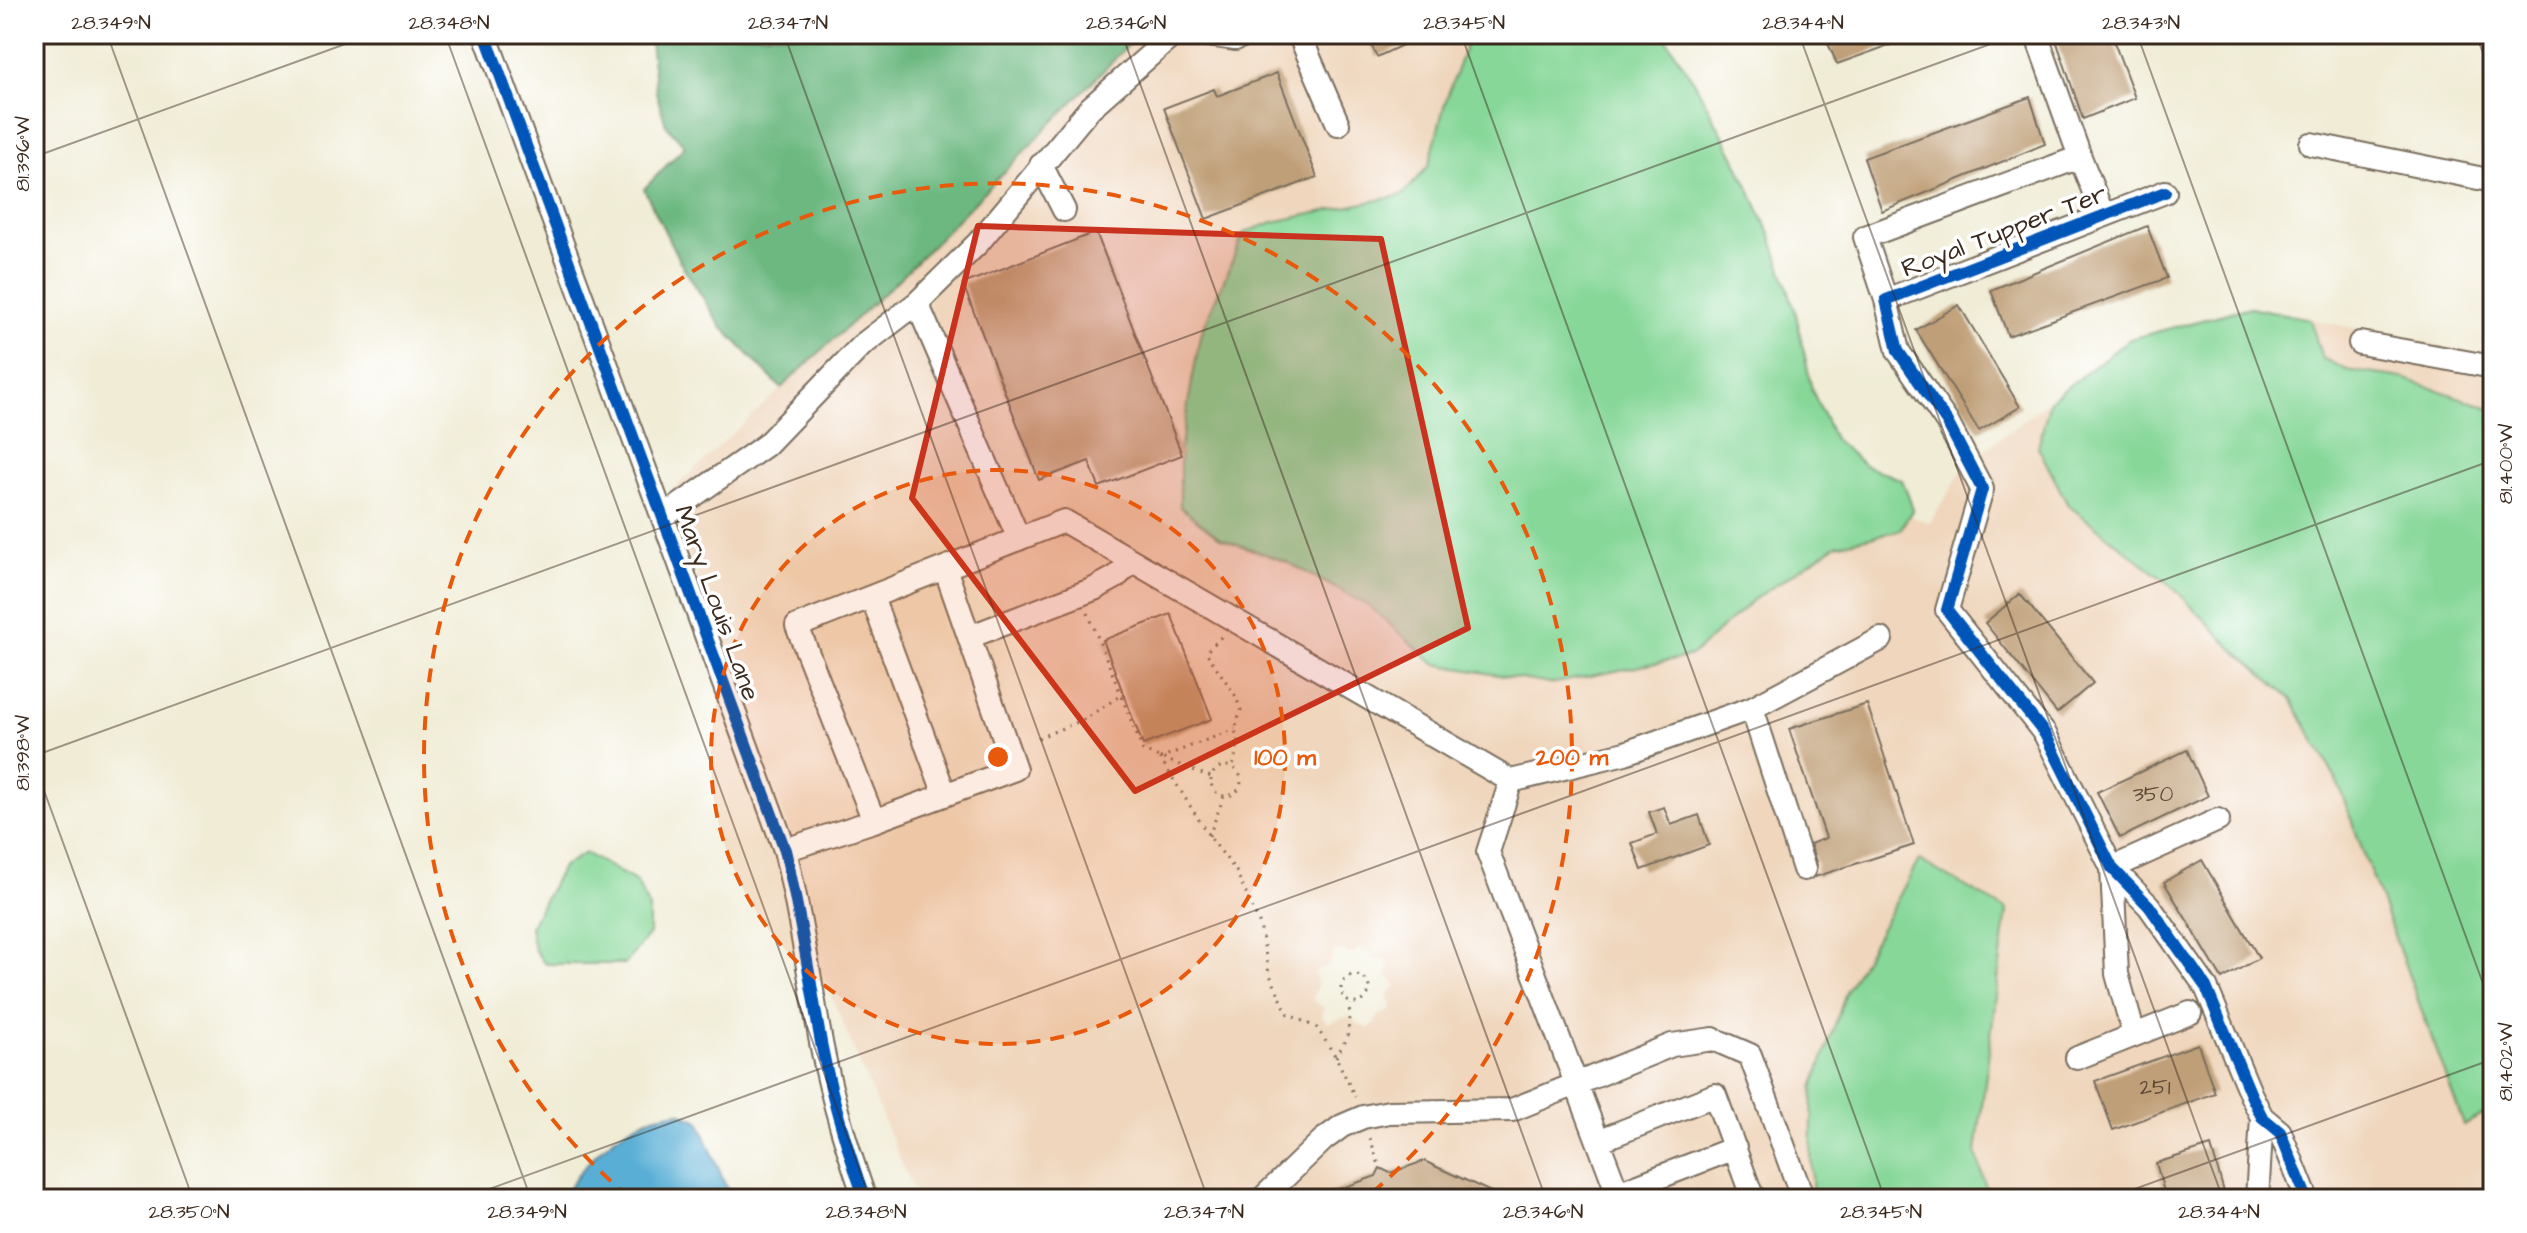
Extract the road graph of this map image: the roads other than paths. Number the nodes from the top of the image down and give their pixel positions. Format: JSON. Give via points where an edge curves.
{"nodes":[{"id":1,"x":485,"y":34,"type":"edge"},
{"id":2,"x":1174,"y":34,"type":"edge"},
{"id":3,"x":1201,"y":34,"type":"edge"},
{"id":4,"x":1247,"y":34,"type":"edge"},
{"id":5,"x":1299,"y":34,"type":"edge"},
{"id":6,"x":2036,"y":34,"type":"edge"},
{"id":7,"x":1338,"y":124,"type":"dead end"},
{"id":8,"x":2311,"y":144,"type":"dead end"},
{"id":9,"x":2080,"y":157,"type":"junction"},
{"id":10,"x":1041,"y":165,"type":"junction"},
{"id":11,"x":2493,"y":181,"type":"edge"},
{"id":12,"x":2165,"y":192,"type":"dead end"},
{"id":13,"x":1064,"y":210,"type":"dead end"},
{"id":14,"x":2103,"y":215,"type":"junction"},
{"id":15,"x":1886,"y":300,"type":"junction"},
{"id":16,"x":917,"y":303,"type":"junction"},
{"id":17,"x":2360,"y":343,"type":"dead end"},
{"id":18,"x":2493,"y":367,"type":"edge"},
{"id":19,"x":663,"y":517,"type":"junction"},
{"id":20,"x":1019,"y":539,"type":"junction"},
{"id":21,"x":1132,"y":561,"type":"junction"},
{"id":22,"x":945,"y":568,"type":"junction"},
{"id":23,"x":872,"y":597,"type":"junction"},
{"id":24,"x":969,"y":637,"type":"junction"},
{"id":25,"x":1881,"y":639,"type":"dead end"},
{"id":26,"x":1752,"y":708,"type":"junction"},
{"id":27,"x":1511,"y":781,"type":"junction"},
{"id":28,"x":945,"y":795,"type":"junction"},
{"id":29,"x":2218,"y":820,"type":"dead end"},
{"id":30,"x":874,"y":821,"type":"junction"},
{"id":31,"x":785,"y":850,"type":"junction"},
{"id":32,"x":2112,"y":868,"type":"junction"},
{"id":33,"x":1804,"y":869,"type":"dead end"},
{"id":34,"x":2190,"y":1013,"type":"dead end"},
{"id":35,"x":2134,"y":1035,"type":"junction"},
{"id":36,"x":2077,"y":1058,"type":"dead end"},
{"id":37,"x":1577,"y":1083,"type":"junction"},
{"id":38,"x":2262,"y":1117,"type":"junction"},
{"id":39,"x":1598,"y":1141,"type":"junction"},
{"id":40,"x":1735,"y":1148,"type":"junction"},
{"id":41,"x":2304,"y":1192,"type":"edge"},
{"id":42,"x":2258,"y":1195,"type":"edge"},
{"id":43,"x":1619,"y":1196,"type":"edge"},
{"id":44,"x":1751,"y":1198,"type":"edge"},
{"id":45,"x":865,"y":1199,"type":"edge"},
{"id":46,"x":1262,"y":1199,"type":"edge"},
{"id":47,"x":1803,"y":1199,"type":"edge"}],
"edges":[{"from":1,"to":19,"type":"street","name":"Mary Louis Lane"},
{"from":2,"to":10,"type":"street","via":[[1090,108]]},
{"from":3,"to":4,"type":"street","via":[[1235,39]]},
{"from":5,"to":7,"type":"street"},
{"from":6,"to":9,"type":"street","name":"Royal Tupper Ter"},
{"from":8,"to":11,"type":"street"},
{"from":9,"to":14,"type":"street","name":"Royal Tupper Ter"},
{"from":9,"to":15,"type":"street","name":"Royal Tupper Ter","via":[[1865,237]]},
{"from":10,"to":13,"type":"street"},
{"from":10,"to":16,"type":"street","via":[[978,243]]},
{"from":12,"to":14,"type":"street","name":"Royal Tupper Ter"},
{"from":14,"to":15,"type":"street","name":"Royal Tupper Ter"},
{"from":15,"to":32,"type":"street","name":"Royal Tupper Ter","via":[[1898,351],[1947,422],[1982,489],[1947,610],[2045,734]]},
{"from":16,"to":19,"type":"street","via":[[861,346],[766,445]]},
{"from":16,"to":20,"type":"street"},
{"from":17,"to":18,"type":"street"},
{"from":19,"to":31,"type":"street","name":"Mary Louis Lane"},
{"from":20,"to":21,"type":"street","via":[[1064,521]]},
{"from":20,"to":22,"type":"street"},
{"from":21,"to":24,"type":"street","via":[[1094,589]]},
{"from":21,"to":27,"type":"street"},
{"from":22,"to":23,"type":"street"},
{"from":22,"to":24,"type":"street"},
{"from":23,"to":28,"type":"street"},
{"from":23,"to":30,"type":"street","via":[[797,626]]},
{"from":24,"to":28,"type":"street","via":[[1015,769]]},
{"from":25,"to":26,"type":"street"},
{"from":26,"to":27,"type":"street","via":[[1625,753]]},
{"from":26,"to":33,"type":"street"},
{"from":27,"to":37,"type":"street","via":[[1488,852]]},
{"from":28,"to":30,"type":"street"},
{"from":29,"to":32,"type":"street"},
{"from":30,"to":31,"type":"street"},
{"from":31,"to":45,"type":"street","name":"Mary Louis Lane","via":[[833,1094]]},
{"from":32,"to":35,"type":"street","name":"Royal Tupper Ter","via":[[2117,974]]},
{"from":32,"to":38,"type":"street","name":"Royal Tupper Ter","via":[[2149,906],[2206,987]]},
{"from":34,"to":35,"type":"street"},
{"from":35,"to":36,"type":"street"},
{"from":37,"to":39,"type":"street"},
{"from":37,"to":46,"type":"street","via":[[1512,1110],[1363,1117],[1323,1140]]},
{"from":37,"to":47,"type":"street","via":[[1672,1045],[1713,1039],[1750,1055]]},
{"from":38,"to":41,"type":"street","name":"Royal Tupper Ter","via":[[2280,1132]]},
{"from":38,"to":42,"type":"street","name":"Royal Tupper Ter"},
{"from":39,"to":40,"type":"street","via":[[1715,1095]]},
{"from":39,"to":43,"type":"street"},
{"from":40,"to":43,"type":"street"},
{"from":40,"to":44,"type":"street"},
{"from":41,"to":42,"type":"street","name":"Royal Tupper Ter","via":[[2283,1177],[2270,1180]]}]}
